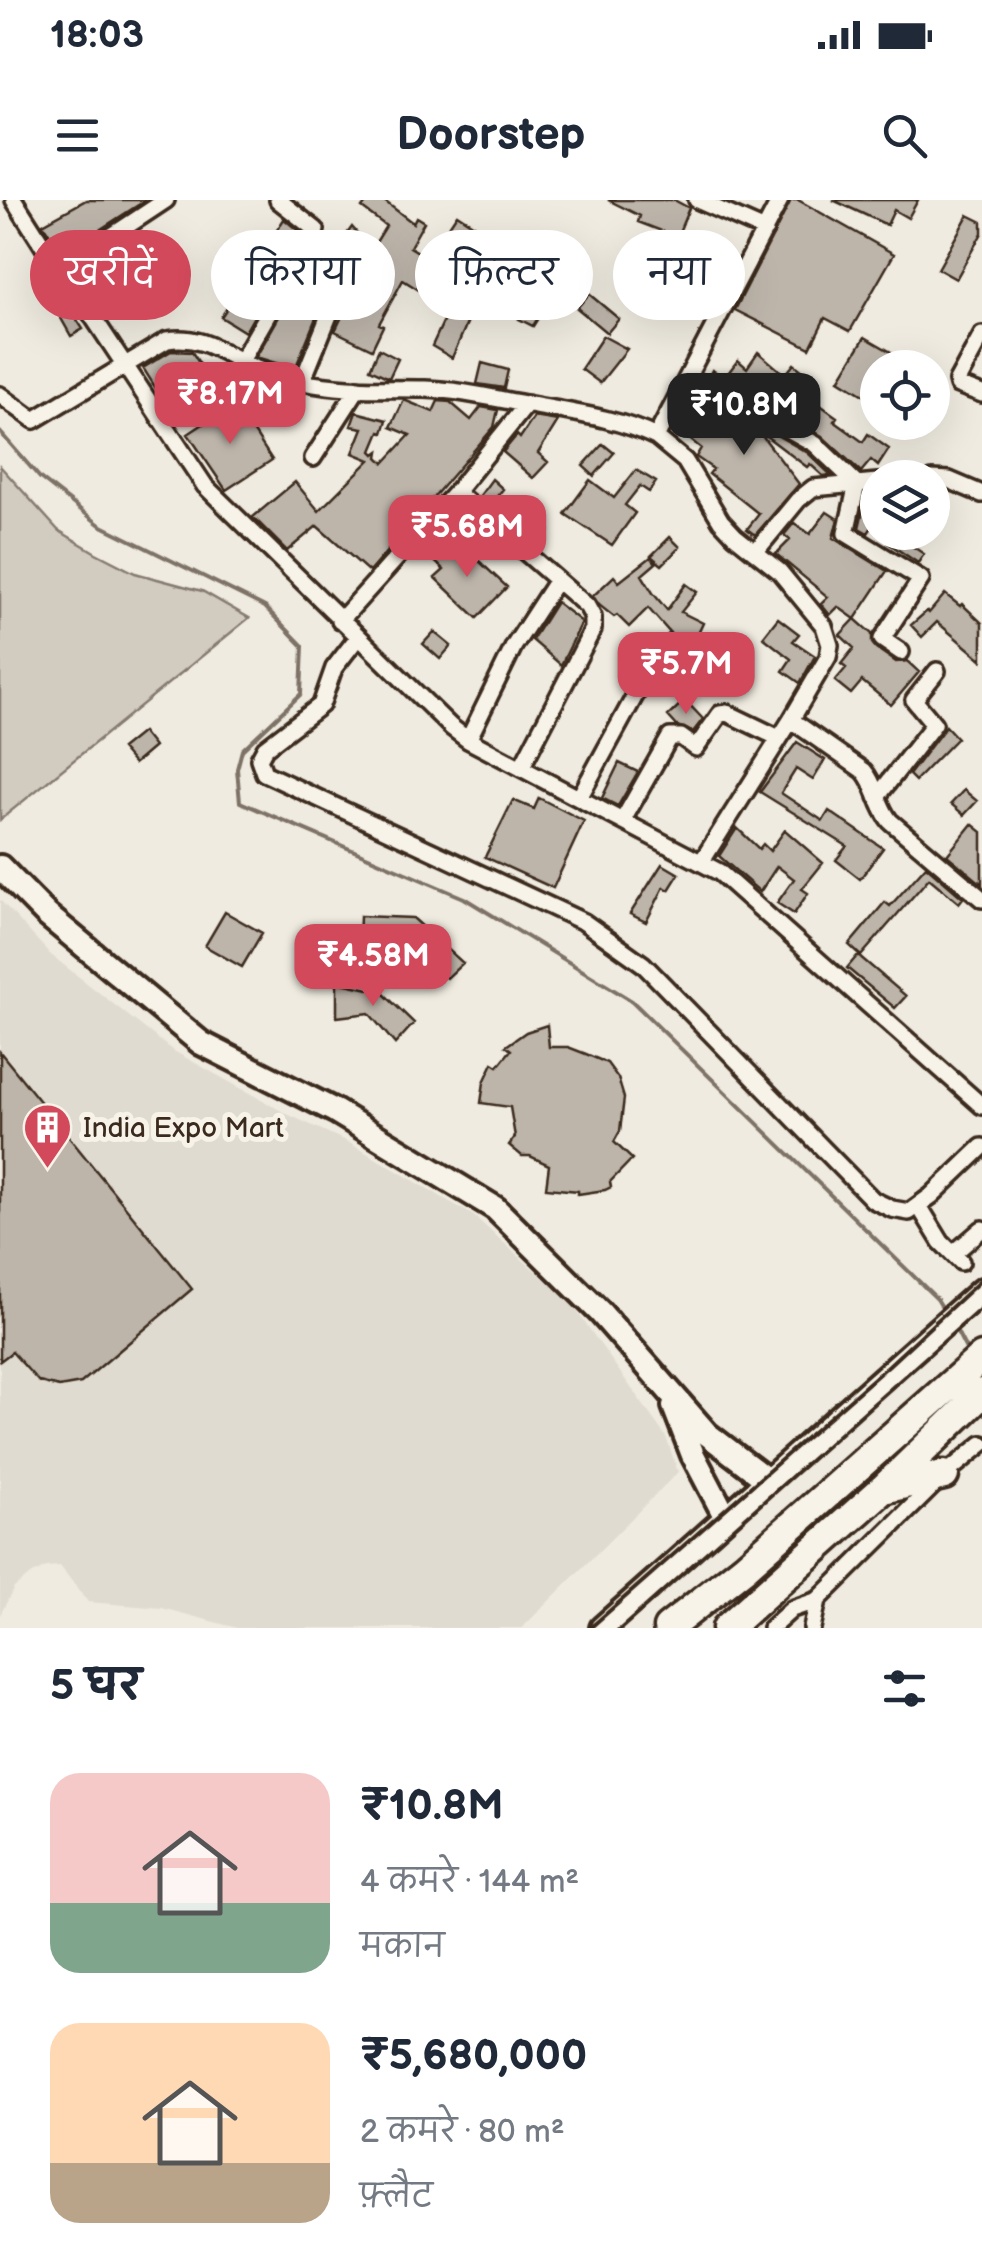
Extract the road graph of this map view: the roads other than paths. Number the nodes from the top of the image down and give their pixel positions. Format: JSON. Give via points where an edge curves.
{"nodes":[{"id":1,"x":14,"y":200,"type":"edge"},
{"id":2,"x":166,"y":200,"type":"edge"},
{"id":3,"x":278,"y":200,"type":"edge"},
{"id":4,"x":697,"y":200,"type":"edge"},
{"id":5,"x":780,"y":200,"type":"edge"},
{"id":6,"x":33,"y":230,"type":"edge"},
{"id":7,"x":116,"y":230,"type":"edge"},
{"id":8,"x":765,"y":230,"type":"junction"},
{"id":9,"x":94,"y":320,"type":"edge"},
{"id":10,"x":327,"y":320,"type":"edge"},
{"id":11,"x":982,"y":334,"type":"edge"},
{"id":12,"x":240,"y":361,"type":"junction"},
{"id":13,"x":123,"y":365,"type":"junction"},
{"id":14,"x":689,"y":376,"type":"junction"},
{"id":15,"x":302,"y":382,"type":"junction"},
{"id":16,"x":358,"y":388,"type":"junction"},
{"id":17,"x":982,"y":394,"type":"edge"},
{"id":18,"x":0,"y":396,"type":"edge"},
{"id":19,"x":527,"y":404,"type":"junction"},
{"id":20,"x":656,"y":437,"type":"junction"},
{"id":21,"x":313,"y":458,"type":"dead end"},
{"id":22,"x":950,"y":480,"type":"edge"},
{"id":23,"x":856,"y":484,"type":"junction"},
{"id":24,"x":860,"y":484,"type":"edge"},
{"id":25,"x":456,"y":492,"type":"junction"},
{"id":26,"x":982,"y":494,"type":"edge"},
{"id":27,"x":756,"y":550,"type":"junction"},
{"id":28,"x":558,"y":580,"type":"junction"},
{"id":29,"x":340,"y":620,"type":"junction"},
{"id":30,"x":358,"y":637,"type":"junction"},
{"id":31,"x":900,"y":652,"type":"dead end"},
{"id":32,"x":649,"y":670,"type":"dead end"},
{"id":33,"x":937,"y":671,"type":"dead end"},
{"id":34,"x":791,"y":720,"type":"junction"},
{"id":35,"x":779,"y":738,"type":"junction"},
{"id":36,"x":468,"y":740,"type":"junction"},
{"id":37,"x":521,"y":768,"type":"junction"},
{"id":38,"x":877,"y":797,"type":"junction"},
{"id":39,"x":579,"y":798,"type":"junction"},
{"id":40,"x":623,"y":820,"type":"junction"},
{"id":41,"x":702,"y":860,"type":"junction"},
{"id":42,"x":0,"y":866,"type":"edge"},
{"id":43,"x":982,"y":899,"type":"edge"},
{"id":44,"x":982,"y":1106,"type":"edge"},
{"id":45,"x":982,"y":1147,"type":"edge"},
{"id":46,"x":919,"y":1206,"type":"junction"},
{"id":47,"x":982,"y":1229,"type":"edge"},
{"id":48,"x":976,"y":1294,"type":"edge"},
{"id":49,"x":982,"y":1356,"type":"edge"},
{"id":50,"x":669,"y":1394,"type":"junction"},
{"id":51,"x":972,"y":1402,"type":"edge"},
{"id":52,"x":982,"y":1444,"type":"edge"},
{"id":53,"x":944,"y":1475,"type":"junction"},
{"id":54,"x":767,"y":1480,"type":"junction"},
{"id":55,"x":883,"y":1489,"type":"junction"},
{"id":56,"x":725,"y":1516,"type":"junction"},
{"id":57,"x":818,"y":1600,"type":"junction"},
{"id":58,"x":602,"y":1628,"type":"edge"},
{"id":59,"x":668,"y":1628,"type":"edge"},
{"id":60,"x":727,"y":1628,"type":"edge"},
{"id":61,"x":771,"y":1628,"type":"edge"},
{"id":62,"x":812,"y":1628,"type":"edge"}],
"edges":[{"from":1,"to":6,"type":"street"},
{"from":2,"to":7,"type":"street"},
{"from":3,"to":12,"type":"street","via":[[316,230]]},
{"from":4,"to":8,"type":"street"},
{"from":5,"to":8,"type":"street"},
{"from":8,"to":14,"type":"street"},
{"from":9,"to":13,"type":"street"},
{"from":10,"to":15,"type":"street"},
{"from":11,"to":17,"type":"street","via":[[957,380]]},
{"from":12,"to":13,"type":"street","via":[[186,337]]},
{"from":12,"to":15,"type":"street"},
{"from":13,"to":18,"type":"street","via":[[34,420]]},
{"from":13,"to":29,"type":"street","via":[[204,486]]},
{"from":14,"to":20,"type":"street"},
{"from":14,"to":23,"type":"street","via":[[743,411],[815,444]]},
{"from":15,"to":16,"type":"street"},
{"from":16,"to":19,"type":"street"},
{"from":16,"to":21,"type":"street"},
{"from":19,"to":20,"type":"street","via":[[634,426]]},
{"from":19,"to":25,"type":"street"},
{"from":20,"to":27,"type":"street","via":[[686,460],[721,521]]},
{"from":22,"to":26,"type":"street"},
{"from":23,"to":24,"type":"street"},
{"from":23,"to":27,"type":"street","via":[[808,491]]},
{"from":23,"to":31,"type":"street","via":[[846,533],[921,579],[882,639]]},
{"from":25,"to":28,"type":"street"},
{"from":25,"to":29,"type":"street"},
{"from":27,"to":34,"type":"street","via":[[824,626],[830,645]]},
{"from":28,"to":36,"type":"street","via":[[514,646]]},
{"from":28,"to":37,"type":"street","via":[[587,606],[593,629]]},
{"from":29,"to":30,"type":"street"},
{"from":30,"to":36,"type":"street"},
{"from":30,"to":46,"type":"street","via":[[334,668],[322,704],[265,748],[259,759],[264,772],[620,945],[873,1200],[909,1212]]},
{"from":32,"to":39,"type":"street"},
{"from":33,"to":38,"type":"street","via":[[914,700],[934,724]]},
{"from":34,"to":35,"type":"street"},
{"from":34,"to":38,"type":"street","via":[[864,771]]},
{"from":35,"to":40,"type":"street","via":[[727,713],[696,748],[670,737]]},
{"from":35,"to":41,"type":"street"},
{"from":36,"to":37,"type":"street"},
{"from":37,"to":39,"type":"street"},
{"from":38,"to":43,"type":"street","via":[[890,821]]},
{"from":39,"to":40,"type":"street"},
{"from":40,"to":41,"type":"street"},
{"from":41,"to":44,"type":"street"},
{"from":42,"to":50,"type":"street","via":[[47,915],[201,1044],[336,1110],[495,1208],[600,1312]]},
{"from":45,"to":46,"type":"street"},
{"from":46,"to":47,"type":"street","via":[[957,1258]]},
{"from":48,"to":54,"type":"street"},
{"from":49,"to":59,"type":"highway"},
{"from":50,"to":54,"type":"street","via":[[707,1434]]},
{"from":50,"to":56,"type":"street"},
{"from":51,"to":55,"type":"highway"},
{"from":52,"to":53,"type":"street"},
{"from":53,"to":55,"type":"highway"},
{"from":53,"to":57,"type":"street"},
{"from":54,"to":56,"type":"street"},
{"from":55,"to":60,"type":"highway"},
{"from":56,"to":58,"type":"street"},
{"from":57,"to":61,"type":"street","via":[[792,1609]]},
{"from":57,"to":62,"type":"street"}]}
